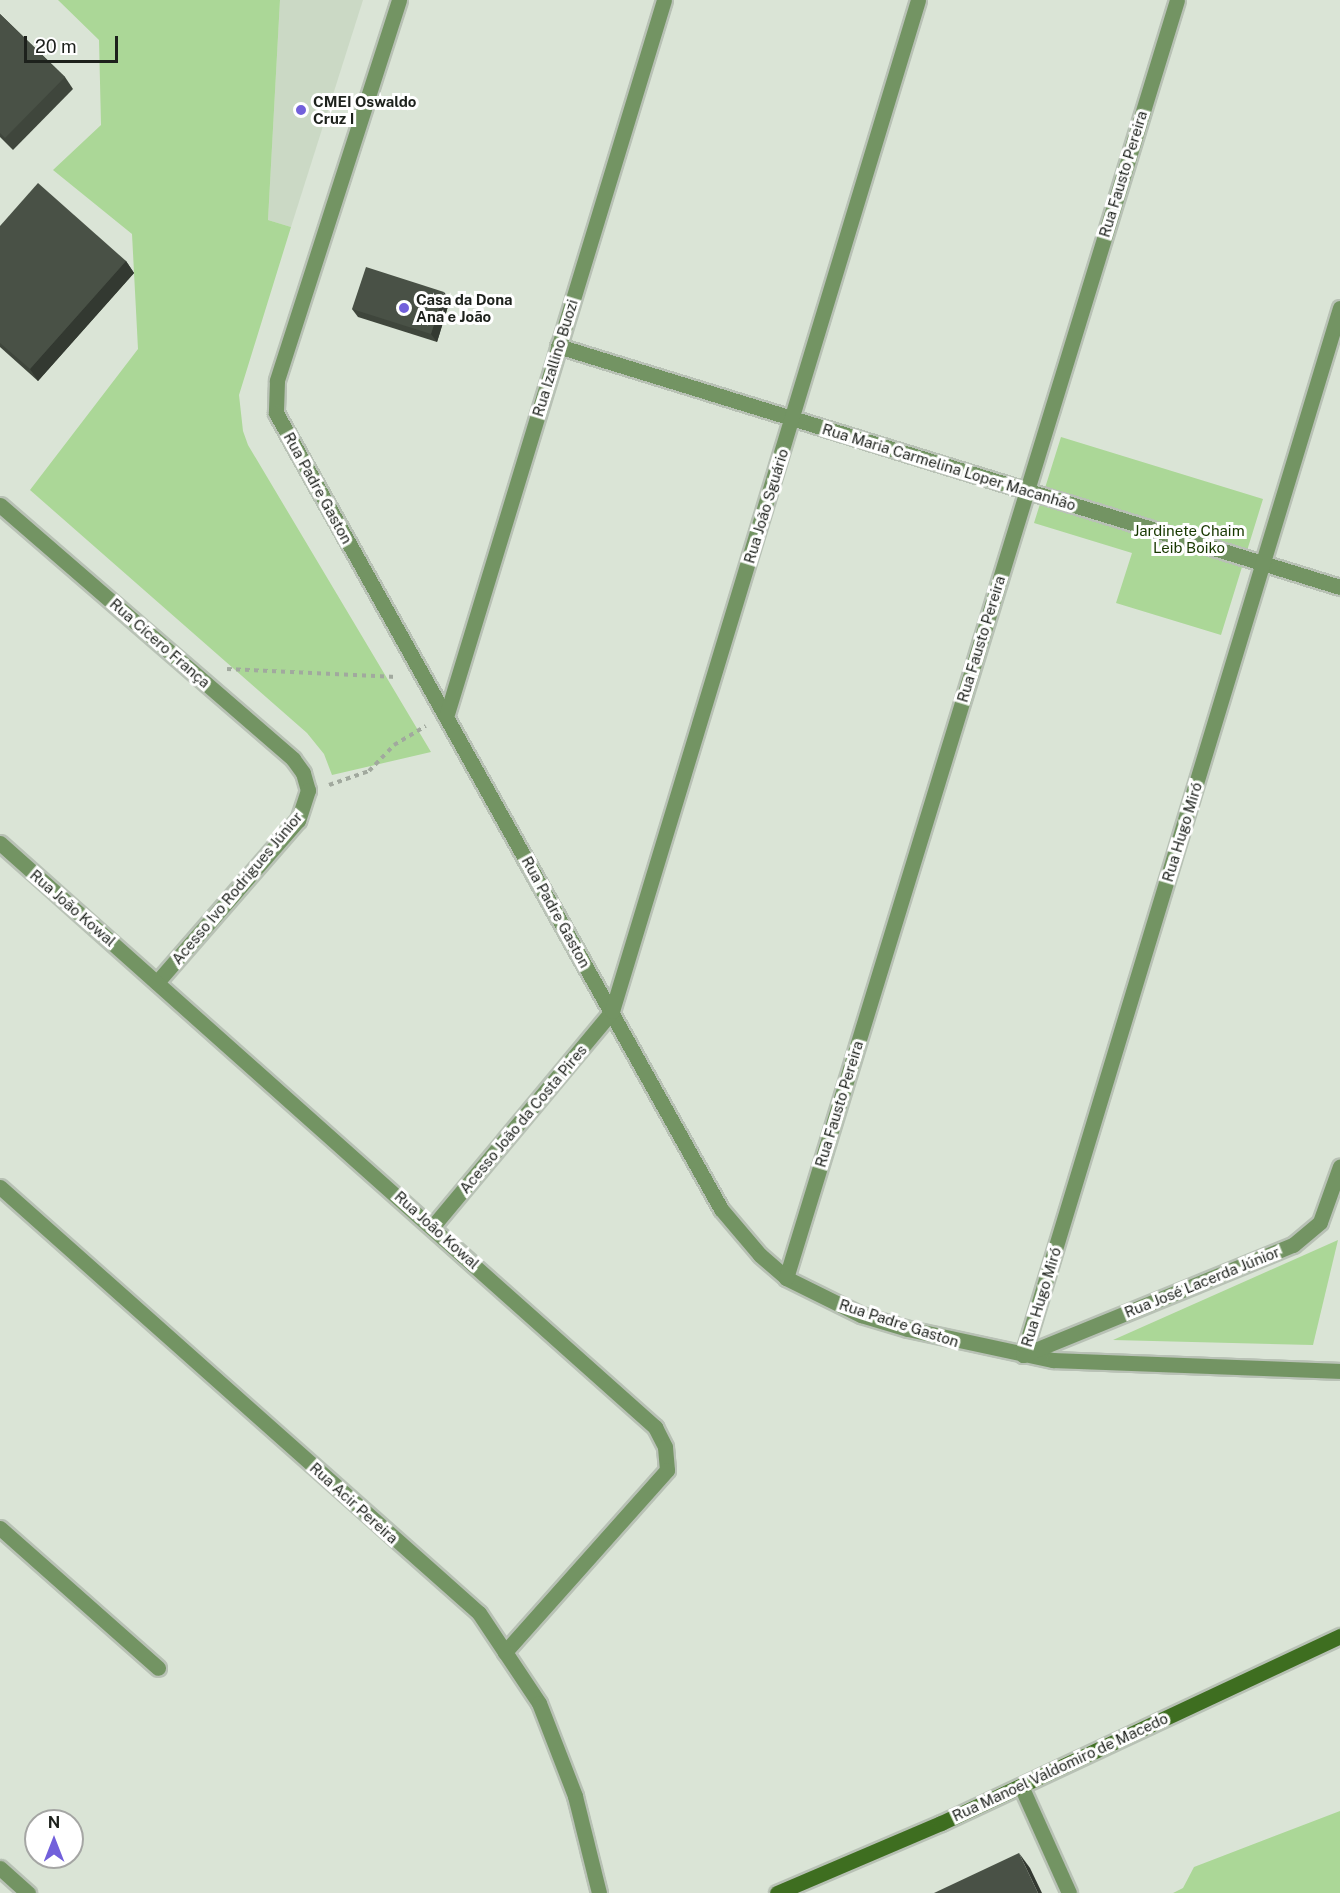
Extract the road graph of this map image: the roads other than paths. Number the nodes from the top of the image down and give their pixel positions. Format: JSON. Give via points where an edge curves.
{"nodes":[{"id":1,"x":399,"y":0,"type":"edge"},
{"id":2,"x":664,"y":0,"type":"edge"},
{"id":3,"x":918,"y":0,"type":"edge"},
{"id":4,"x":1177,"y":0,"type":"edge"},
{"id":5,"x":1340,"y":308,"type":"edge"},
{"id":6,"x":558,"y":346,"type":"junction"},
{"id":7,"x":792,"y":418,"type":"junction"},
{"id":8,"x":1027,"y":491,"type":"junction"},
{"id":9,"x":0,"y":505,"type":"edge"},
{"id":10,"x":1263,"y":564,"type":"junction"},
{"id":11,"x":1340,"y":588,"type":"edge"},
{"id":12,"x":446,"y":717,"type":"junction"},
{"id":13,"x":308,"y":790,"type":"joint"},
{"id":14,"x":0,"y":843,"type":"edge"},
{"id":15,"x":157,"y":982,"type":"junction"},
{"id":16,"x":612,"y":1011,"type":"junction"},
{"id":17,"x":1340,"y":1166,"type":"edge"},
{"id":18,"x":0,"y":1188,"type":"edge"},
{"id":19,"x":433,"y":1226,"type":"junction"},
{"id":20,"x":786,"y":1278,"type":"junction"},
{"id":21,"x":1023,"y":1355,"type":"junction"},
{"id":22,"x":1340,"y":1371,"type":"edge"},
{"id":23,"x":0,"y":1528,"type":"edge"},
{"id":24,"x":1340,"y":1636,"type":"edge"},
{"id":25,"x":505,"y":1652,"type":"junction"},
{"id":26,"x":158,"y":1668,"type":"dead end"},
{"id":27,"x":1021,"y":1786,"type":"junction"},
{"id":28,"x":0,"y":1868,"type":"edge"},
{"id":29,"x":28,"y":1893,"type":"edge"},
{"id":30,"x":599,"y":1893,"type":"edge"},
{"id":31,"x":777,"y":1893,"type":"edge"},
{"id":32,"x":1069,"y":1893,"type":"edge"}],
"edges":[{"from":1,"to":12,"type":"street","name":"Rua Padre Gaston","via":[[274,398],[276,413]]},
{"from":2,"to":6,"type":"street","name":"Rua Izallino Buozi"},
{"from":3,"to":7,"type":"street","name":"Rua João Sguário"},
{"from":4,"to":8,"type":"street","name":"Rua Fausto Pereira"},
{"from":5,"to":10,"type":"street","name":"Rua Hugo Miró"},
{"from":6,"to":7,"type":"street","name":"Rua Maria Carmelina Loper Macanhão"},
{"from":6,"to":12,"type":"street","name":"Rua Izallino Buozi"},
{"from":7,"to":8,"type":"street","name":"Rua Maria Carmelina Loper Macanhão"},
{"from":7,"to":16,"type":"street","name":"Rua João Sguário"},
{"from":8,"to":10,"type":"street","name":"Rua Maria Carmelina Loper Macanhão"},
{"from":8,"to":20,"type":"street","name":"Rua Fausto Pereira"},
{"from":9,"to":13,"type":"street","name":"Rua Cícero França","via":[[293,759]]},
{"from":10,"to":11,"type":"street","name":"Rua Maria Carmelina Loper Macanhão"},
{"from":10,"to":21,"type":"street","name":"Rua Hugo Miró"},
{"from":12,"to":16,"type":"street","name":"Rua Padre Gaston"},
{"from":13,"to":15,"type":"street","name":"Acesso Ivo Rodrigues Júnior","via":[[298,820]]},
{"from":14,"to":15,"type":"street","name":"Rua João Kowal"},
{"from":15,"to":19,"type":"street","name":"Rua João Kowal"},
{"from":16,"to":19,"type":"street","name":"Acesso João da Costa Pires"},
{"from":16,"to":20,"type":"street","name":"Rua Padre Gaston","via":[[721,1209],[760,1255]]},
{"from":17,"to":21,"type":"street","name":"Rua José Lacerda Júnior","via":[[1320,1222],[1293,1245]]},
{"from":18,"to":25,"type":"street","name":"Rua Acir Pereira","via":[[479,1613]]},
{"from":19,"to":25,"type":"street","name":"Rua João Kowal","via":[[654,1427],[665,1447],[667,1470]]},
{"from":20,"to":21,"type":"street","name":"Rua Padre Gaston","via":[[861,1314],[959,1342]]},
{"from":21,"to":22,"type":"street","name":"Rua Padre Gaston","via":[[1158,1366]]},
{"from":23,"to":26,"type":"street"},
{"from":24,"to":27,"type":"main road","name":"Rua Manoel Valdomiro de Macedo"},
{"from":25,"to":30,"type":"street","name":"Rua Acir Pereira","via":[[539,1703],[575,1796]]},
{"from":27,"to":31,"type":"main road","name":"Rua Manoel Valdomiro de Macedo"},
{"from":27,"to":32,"type":"street"},
{"from":28,"to":29,"type":"street"}]}
